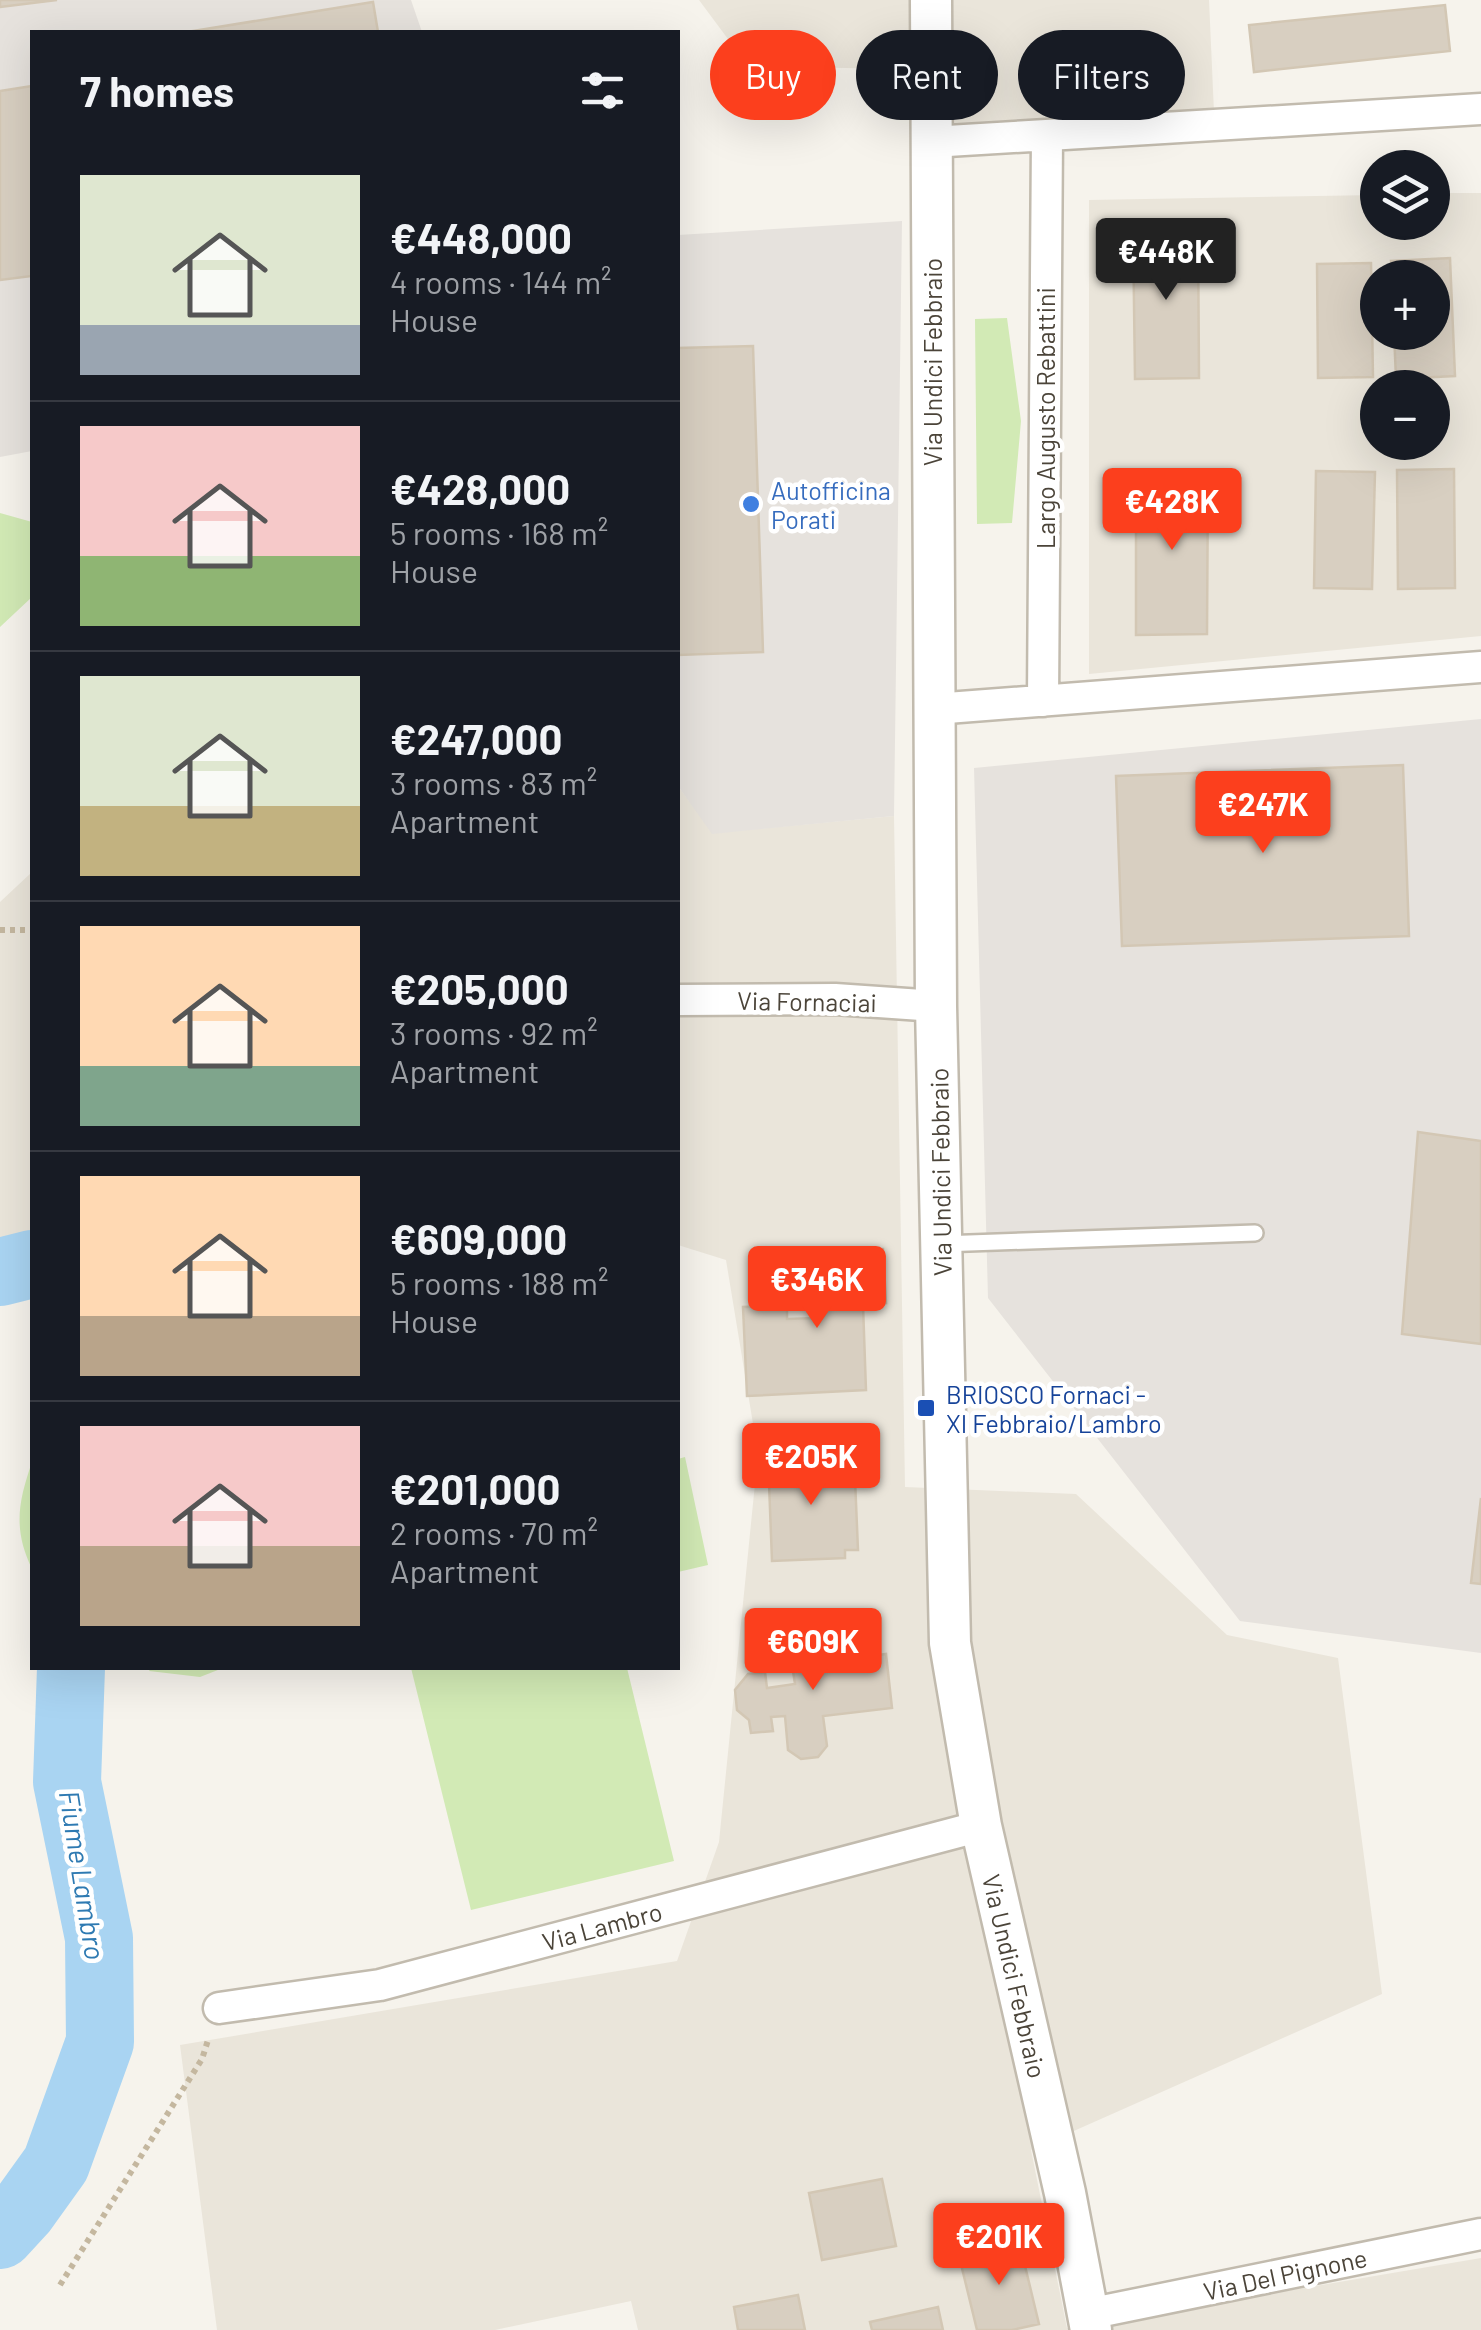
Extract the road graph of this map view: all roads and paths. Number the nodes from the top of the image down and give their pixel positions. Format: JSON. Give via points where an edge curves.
{"nodes":[{"id":1,"x":931,"y":0,"type":"edge"},
{"id":2,"x":1481,"y":109,"type":"edge"},
{"id":3,"x":1046,"y":135,"type":"junction"},
{"id":4,"x":931,"y":142,"type":"junction"},
{"id":5,"x":1481,"y":667,"type":"edge"},
{"id":6,"x":1043,"y":700,"type":"junction"},
{"id":7,"x":934,"y":708,"type":"junction"},
{"id":8,"x":0,"y":930,"type":"edge"},
{"id":9,"x":30,"y":930,"type":"edge"},
{"id":10,"x":680,"y":1000,"type":"edge"},
{"id":11,"x":936,"y":1006,"type":"junction"},
{"id":12,"x":1255,"y":1233,"type":"dead end"},
{"id":13,"x":942,"y":1244,"type":"junction"},
{"id":14,"x":980,"y":1826,"type":"junction"},
{"id":15,"x":219,"y":2008,"type":"joint"},
{"id":16,"x":1481,"y":2234,"type":"edge"},
{"id":17,"x":60,"y":2285,"type":"dead end"},
{"id":18,"x":1090,"y":2322,"type":"edge"}],
"edges":[{"from":1,"to":4,"type":"street","name":"Via Undici Febbraio"},
{"from":2,"to":3,"type":"street"},
{"from":3,"to":4,"type":"street"},
{"from":3,"to":6,"type":"street","name":"Largo Augusto Rebattini"},
{"from":4,"to":7,"type":"street","name":"Via Undici Febbraio"},
{"from":5,"to":6,"type":"street"},
{"from":6,"to":7,"type":"street"},
{"from":7,"to":11,"type":"street","name":"Via Undici Febbraio"},
{"from":8,"to":9,"type":"path"},
{"from":10,"to":11,"type":"street","name":"Via Fornaciai"},
{"from":11,"to":13,"type":"street","name":"Via Undici Febbraio"},
{"from":12,"to":13,"type":"lane"},
{"from":13,"to":14,"type":"street","name":"Via Undici Febbraio","via":[[950,1642]]},
{"from":14,"to":15,"type":"street","name":"Via Lambro","via":[[380,1984]]},
{"from":14,"to":18,"type":"street","name":"Via Undici Febbraio"},
{"from":15,"to":17,"type":"path","via":[[202,2059]]},
{"from":16,"to":18,"type":"street","name":"Via Del Pignone"}]}
